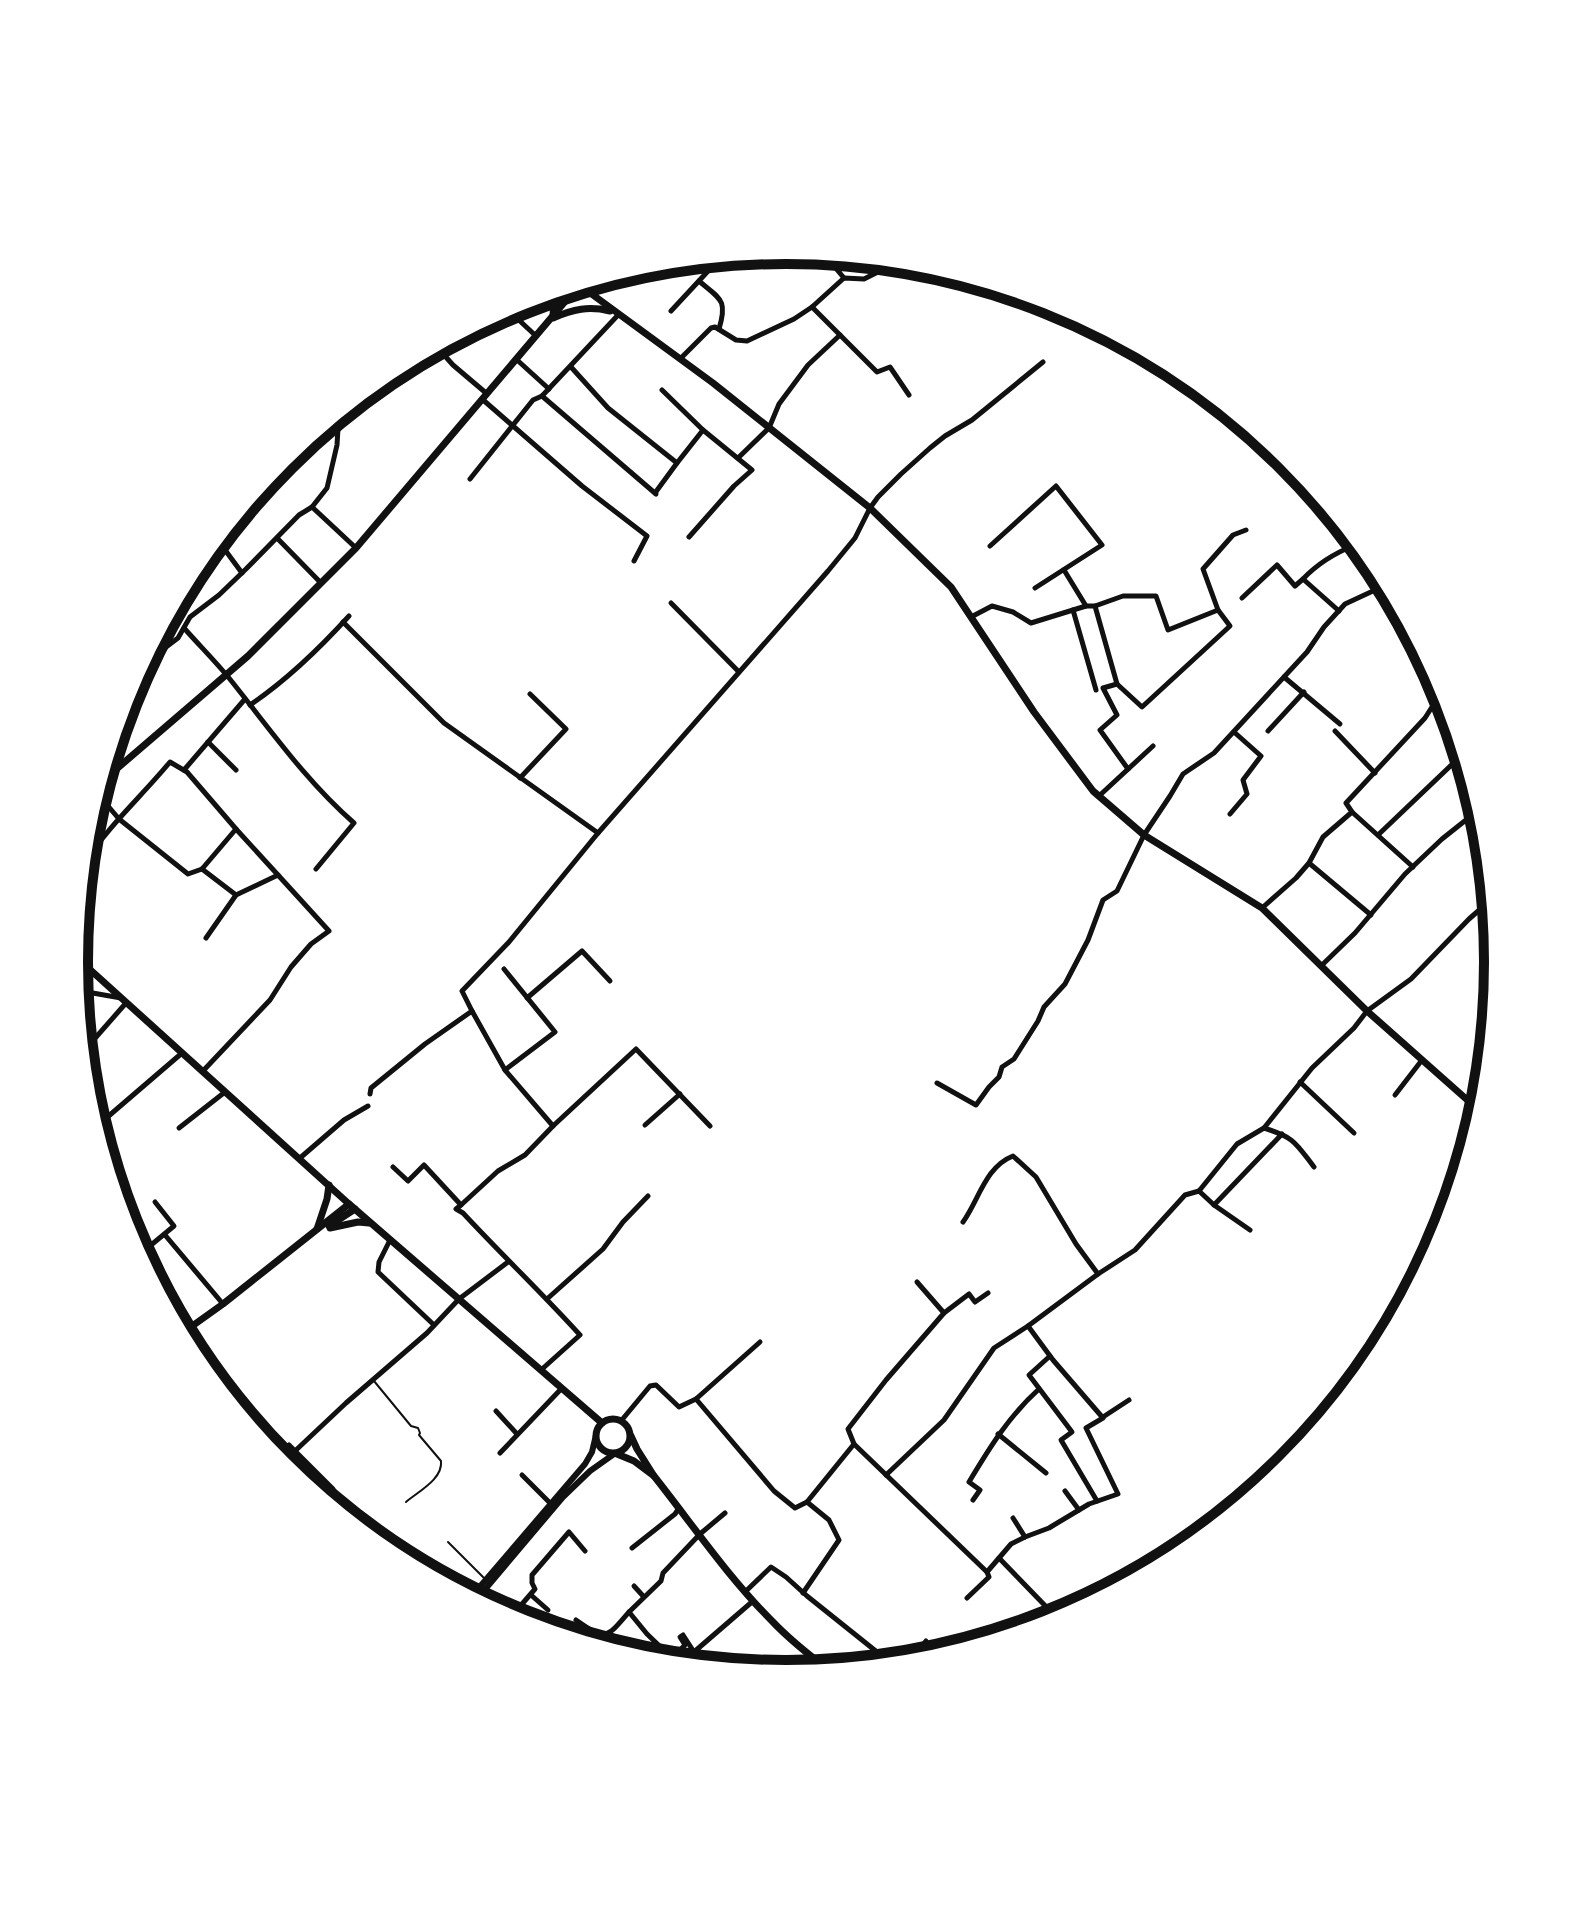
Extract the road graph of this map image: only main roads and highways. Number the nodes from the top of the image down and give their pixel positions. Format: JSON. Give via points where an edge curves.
{"nodes":[{"id":1,"x":589,"y":293,"type":"edge"},
{"id":2,"x":567,"y":299,"type":"edge"},
{"id":3,"x":554,"y":304,"type":"edge"},
{"id":4,"x":617,"y":313,"type":"junction"},
{"id":5,"x":553,"y":318,"type":"junction"},
{"id":6,"x":115,"y":771,"type":"edge"},
{"id":7,"x":88,"y":968,"type":"edge"},
{"id":8,"x":1471,"y":1103,"type":"edge"},
{"id":9,"x":329,"y":1185,"type":"junction"},
{"id":10,"x":352,"y":1206,"type":"junction"},
{"id":11,"x":371,"y":1223,"type":"junction"},
{"id":12,"x":320,"y":1230,"type":"junction"},
{"id":13,"x":192,"y":1326,"type":"edge"},
{"id":14,"x":602,"y":1423,"type":"junction"},
{"id":15,"x":631,"y":1434,"type":"junction"},
{"id":16,"x":616,"y":1454,"type":"junction"},
{"id":17,"x":654,"y":1476,"type":"junction"},
{"id":18,"x":816,"y":1659,"type":"edge"}],
"edges":[{"from":1,"to":4,"type":"main road"},
{"from":2,"to":5,"type":"main road"},
{"from":3,"to":5,"type":"main road"},
{"from":4,"to":5,"type":"main road","via":[[587,307]]},
{"from":4,"to":8,"type":"main road","via":[[870,508],[951,587],[1093,791],[1144,835],[1262,908]]},
{"from":5,"to":6,"type":"main road","via":[[356,548],[277,629]]},
{"from":7,"to":9,"type":"main road"},
{"from":9,"to":10,"type":"main road"},
{"from":9,"to":12,"type":"main road"},
{"from":10,"to":11,"type":"main road"},
{"from":10,"to":12,"type":"main road"},
{"from":11,"to":12,"type":"main road"},
{"from":11,"to":14,"type":"main road"},
{"from":12,"to":13,"type":"main road"},
{"from":14,"to":15,"type":"main road","via":[[621,1421]]},
{"from":14,"to":16,"type":"main road","via":[[596,1441]]},
{"from":15,"to":16,"type":"main road","via":[[628,1445]]},
{"from":15,"to":17,"type":"main road"},
{"from":16,"to":17,"type":"main road"},
{"from":17,"to":18,"type":"main road","via":[[745,1592]]}]}
